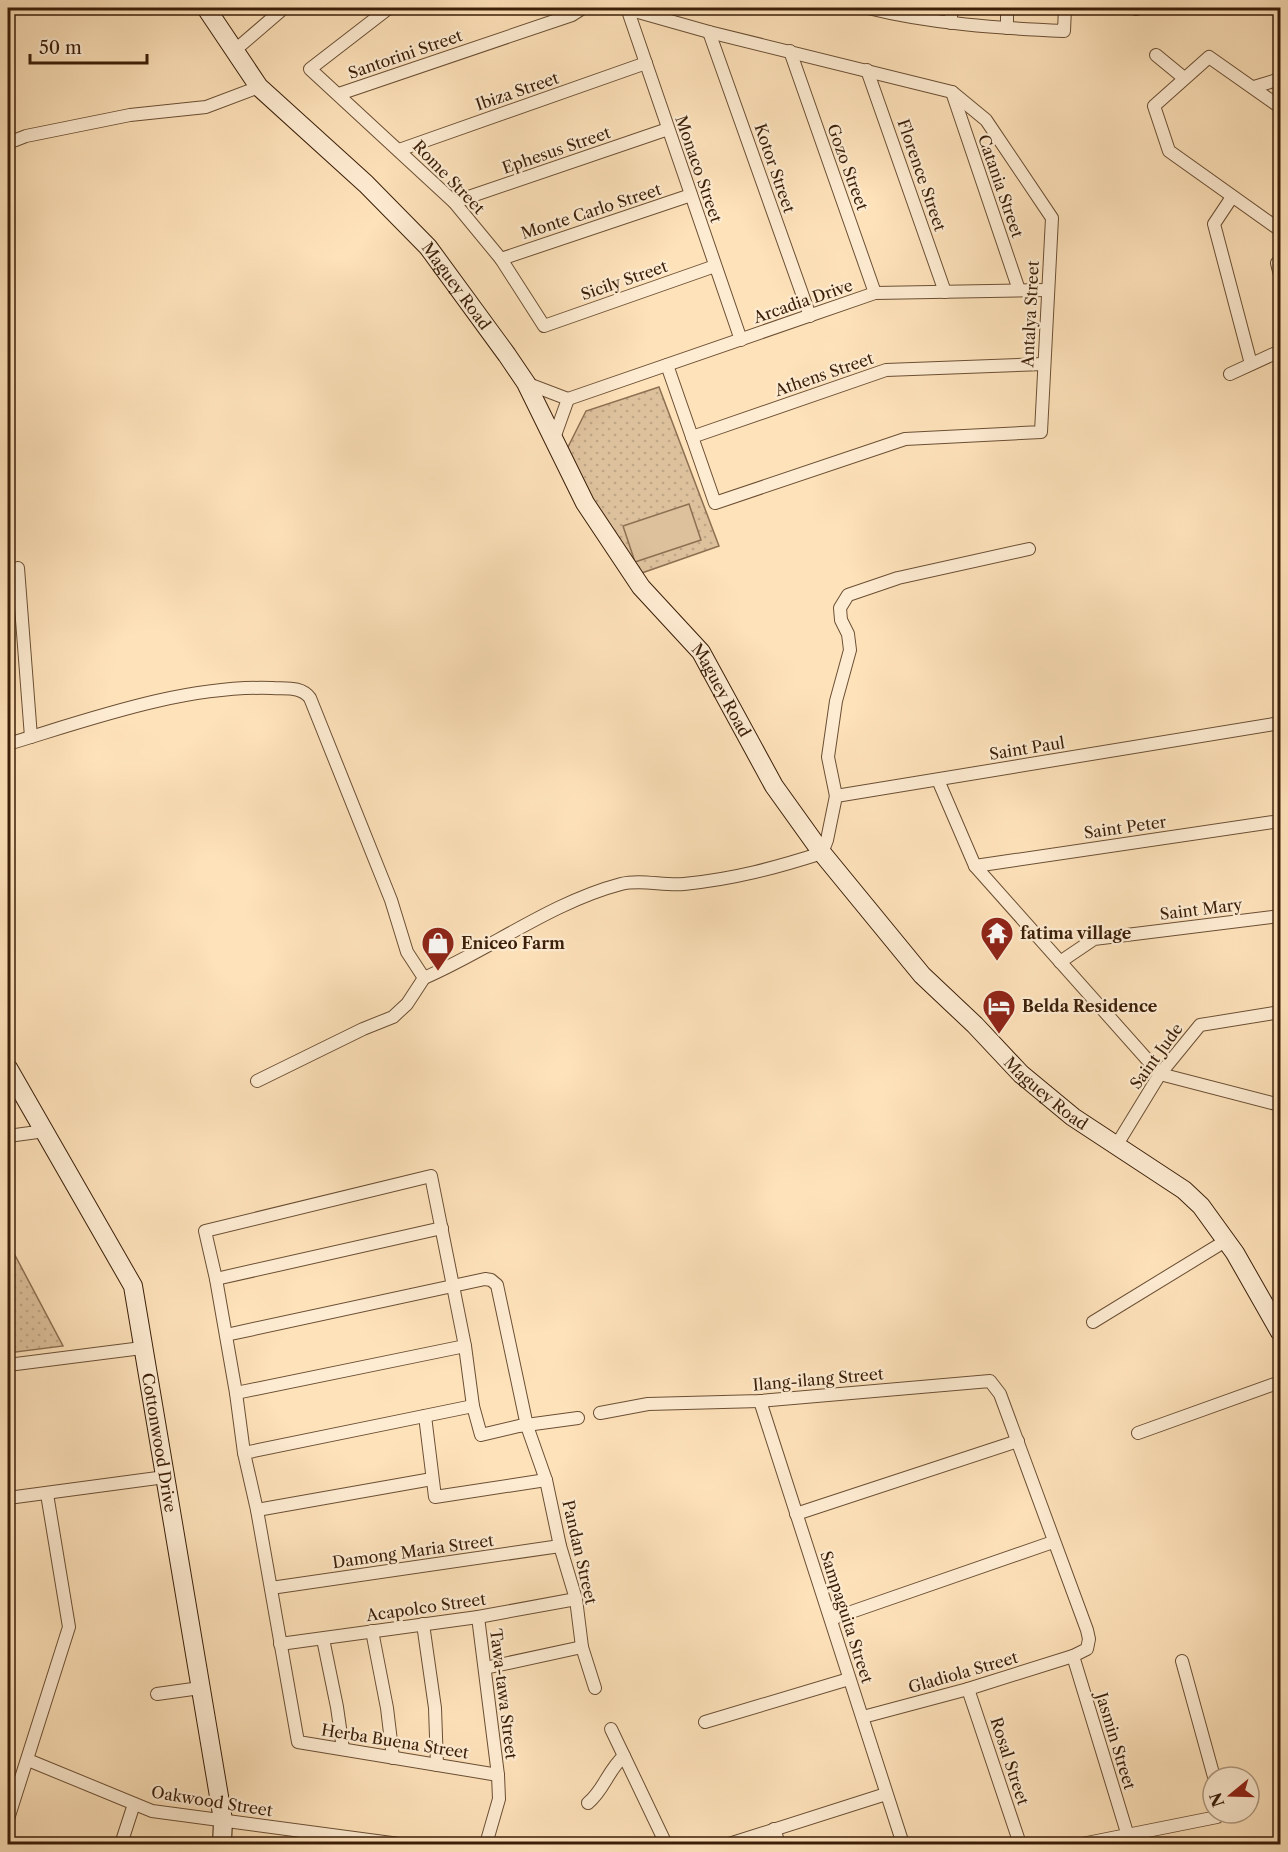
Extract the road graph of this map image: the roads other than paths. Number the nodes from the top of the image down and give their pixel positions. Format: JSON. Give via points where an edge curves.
{"nodes":[{"id":1,"x":206,"y":8,"type":"edge"},
{"id":2,"x":388,"y":8,"type":"edge"},
{"id":3,"x":583,"y":8,"type":"edge"},
{"id":4,"x":626,"y":8,"type":"edge"},
{"id":5,"x":868,"y":8,"type":"edge"},
{"id":6,"x":951,"y":8,"type":"edge"},
{"id":7,"x":1007,"y":8,"type":"edge"},
{"id":8,"x":1065,"y":8,"type":"edge"},
{"id":9,"x":279,"y":9,"type":"edge"},
{"id":10,"x":896,"y":11,"type":"edge"},
{"id":11,"x":951,"y":23,"type":"junction"},
{"id":12,"x":1007,"y":28,"type":"junction"},
{"id":13,"x":710,"y":32,"type":"junction"},
{"id":14,"x":234,"y":51,"type":"junction"},
{"id":15,"x":790,"y":51,"type":"junction"},
{"id":16,"x":1156,"y":55,"type":"dead end"},
{"id":17,"x":646,"y":63,"type":"junction"},
{"id":18,"x":867,"y":70,"type":"junction"},
{"id":19,"x":1184,"y":78,"type":"junction"},
{"id":20,"x":1281,"y":79,"type":"edge"},
{"id":21,"x":259,"y":87,"type":"junction"},
{"id":22,"x":1254,"y":87,"type":"junction"},
{"id":23,"x":952,"y":92,"type":"junction"},
{"id":24,"x":339,"y":94,"type":"junction"},
{"id":25,"x":1281,"y":106,"type":"edge"},
{"id":26,"x":668,"y":129,"type":"junction"},
{"id":27,"x":8,"y":143,"type":"edge"},
{"id":28,"x":399,"y":150,"type":"junction"},
{"id":29,"x":691,"y":195,"type":"junction"},
{"id":30,"x":1232,"y":197,"type":"junction"},
{"id":31,"x":454,"y":202,"type":"junction"},
{"id":32,"x":1281,"y":230,"type":"edge"},
{"id":33,"x":501,"y":259,"type":"junction"},
{"id":34,"x":1281,"y":260,"type":"edge"},
{"id":35,"x":715,"y":266,"type":"junction"},
{"id":36,"x":1281,"y":275,"type":"edge"},
{"id":37,"x":1019,"y":290,"type":"junction"},
{"id":38,"x":1047,"y":290,"type":"junction"},
{"id":39,"x":945,"y":292,"type":"junction"},
{"id":40,"x":875,"y":293,"type":"junction"},
{"id":41,"x":810,"y":316,"type":"junction"},
{"id":42,"x":544,"y":326,"type":"joint"},
{"id":43,"x":741,"y":340,"type":"junction"},
{"id":44,"x":1281,"y":351,"type":"edge"},
{"id":45,"x":1044,"y":364,"type":"junction"},
{"id":46,"x":1251,"y":364,"type":"junction"},
{"id":47,"x":667,"y":365,"type":"junction"},
{"id":48,"x":1230,"y":374,"type":"dead end"},
{"id":49,"x":526,"y":383,"type":"junction"},
{"id":50,"x":574,"y":398,"type":"junction"},
{"id":51,"x":692,"y":436,"type":"junction"},
{"id":52,"x":553,"y":441,"type":"junction"},
{"id":53,"x":1029,"y":549,"type":"dead end"},
{"id":54,"x":18,"y":568,"type":"dead end"},
{"id":55,"x":1281,"y":723,"type":"edge"},
{"id":56,"x":31,"y":737,"type":"junction"},
{"id":57,"x":8,"y":744,"type":"edge"},
{"id":58,"x":938,"y":780,"type":"junction"},
{"id":59,"x":836,"y":796,"type":"junction"},
{"id":60,"x":1281,"y":821,"type":"edge"},
{"id":61,"x":822,"y":853,"type":"junction"},
{"id":62,"x":975,"y":866,"type":"junction"},
{"id":63,"x":1281,"y":916,"type":"edge"},
{"id":64,"x":1060,"y":962,"type":"junction"},
{"id":65,"x":424,"y":978,"type":"junction"},
{"id":66,"x":1281,"y":1012,"type":"edge"},
{"id":67,"x":8,"y":1068,"type":"edge"},
{"id":68,"x":1160,"y":1074,"type":"junction"},
{"id":69,"x":257,"y":1082,"type":"dead end"},
{"id":70,"x":1281,"y":1105,"type":"edge"},
{"id":71,"x":45,"y":1131,"type":"junction"},
{"id":72,"x":8,"y":1136,"type":"edge"},
{"id":73,"x":1116,"y":1146,"type":"junction"},
{"id":74,"x":442,"y":1228,"type":"junction"},
{"id":75,"x":1227,"y":1240,"type":"junction"},
{"id":76,"x":216,"y":1279,"type":"junction"},
{"id":77,"x":453,"y":1287,"type":"junction"},
{"id":78,"x":1093,"y":1322,"type":"dead end"},
{"id":79,"x":1281,"y":1332,"type":"edge"},
{"id":80,"x":226,"y":1335,"type":"junction"},
{"id":81,"x":465,"y":1346,"type":"junction"},
{"id":82,"x":142,"y":1348,"type":"junction"},
{"id":83,"x":8,"y":1365,"type":"edge"},
{"id":84,"x":1281,"y":1382,"type":"edge"},
{"id":85,"x":236,"y":1393,"type":"junction"},
{"id":86,"x":760,"y":1401,"type":"junction"},
{"id":87,"x":473,"y":1406,"type":"junction"},
{"id":88,"x":600,"y":1413,"type":"dead end"},
{"id":89,"x":424,"y":1416,"type":"junction"},
{"id":90,"x":578,"y":1418,"type":"dead end"},
{"id":91,"x":527,"y":1426,"type":"junction"},
{"id":92,"x":1138,"y":1433,"type":"dead end"},
{"id":93,"x":1018,"y":1441,"type":"junction"},
{"id":94,"x":244,"y":1453,"type":"junction"},
{"id":95,"x":165,"y":1477,"type":"junction"},
{"id":96,"x":432,"y":1479,"type":"junction"},
{"id":97,"x":546,"y":1480,"type":"junction"},
{"id":98,"x":47,"y":1494,"type":"junction"},
{"id":99,"x":8,"y":1498,"type":"edge"},
{"id":100,"x":257,"y":1510,"type":"junction"},
{"id":101,"x":796,"y":1514,"type":"junction"},
{"id":102,"x":1053,"y":1542,"type":"junction"},
{"id":103,"x":560,"y":1546,"type":"junction"},
{"id":104,"x":270,"y":1588,"type":"junction"},
{"id":105,"x":576,"y":1599,"type":"junction"},
{"id":106,"x":478,"y":1617,"type":"junction"},
{"id":107,"x":831,"y":1619,"type":"junction"},
{"id":108,"x":423,"y":1624,"type":"junction"},
{"id":109,"x":372,"y":1631,"type":"junction"},
{"id":110,"x":323,"y":1639,"type":"junction"},
{"id":111,"x":280,"y":1644,"type":"junction"},
{"id":112,"x":582,"y":1647,"type":"junction"},
{"id":113,"x":1073,"y":1656,"type":"junction"},
{"id":114,"x":1182,"y":1661,"type":"dead end"},
{"id":115,"x":485,"y":1668,"type":"junction"},
{"id":116,"x":849,"y":1679,"type":"junction"},
{"id":117,"x":200,"y":1688,"type":"junction"},
{"id":118,"x":595,"y":1688,"type":"dead end"},
{"id":119,"x":968,"y":1689,"type":"junction"},
{"id":120,"x":157,"y":1694,"type":"dead end"},
{"id":121,"x":863,"y":1718,"type":"junction"},
{"id":122,"x":705,"y":1722,"type":"dead end"},
{"id":123,"x":611,"y":1729,"type":"dead end"},
{"id":124,"x":343,"y":1749,"type":"junction"},
{"id":125,"x":624,"y":1756,"type":"junction"},
{"id":126,"x":393,"y":1758,"type":"junction"},
{"id":127,"x":28,"y":1760,"type":"junction"},
{"id":128,"x":437,"y":1765,"type":"junction"},
{"id":129,"x":1211,"y":1765,"type":"edge"},
{"id":130,"x":498,"y":1775,"type":"junction"},
{"id":131,"x":886,"y":1794,"type":"junction"},
{"id":132,"x":588,"y":1803,"type":"dead end"},
{"id":133,"x":134,"y":1804,"type":"junction"},
{"id":134,"x":8,"y":1819,"type":"edge"},
{"id":135,"x":223,"y":1820,"type":"junction"},
{"id":136,"x":1201,"y":1820,"type":"edge"},
{"id":137,"x":774,"y":1829,"type":"junction"},
{"id":138,"x":1128,"y":1836,"type":"junction"},
{"id":139,"x":121,"y":1845,"type":"edge"},
{"id":140,"x":222,"y":1845,"type":"edge"},
{"id":141,"x":399,"y":1845,"type":"edge"},
{"id":142,"x":486,"y":1845,"type":"edge"},
{"id":143,"x":666,"y":1845,"type":"edge"},
{"id":144,"x":729,"y":1845,"type":"edge"},
{"id":145,"x":779,"y":1845,"type":"edge"},
{"id":146,"x":903,"y":1845,"type":"edge"},
{"id":147,"x":1020,"y":1845,"type":"edge"},
{"id":148,"x":1082,"y":1845,"type":"edge"}],
"edges":[{"from":1,"to":14,"type":"street","name":"Maguey Road"},
{"from":2,"to":24,"type":"street","name":"Rome Street","via":[[310,69]]},
{"from":3,"to":24,"type":"street","name":"Santorini Street"},
{"from":4,"to":13,"type":"street","name":"Antalya Street"},
{"from":4,"to":17,"type":"street","name":"Monaco Street"},
{"from":5,"to":10,"type":"street"},
{"from":6,"to":11,"type":"street"},
{"from":7,"to":12,"type":"street"},
{"from":8,"to":12,"type":"street","via":[[1064,31]]},
{"from":9,"to":14,"type":"street"},
{"from":10,"to":11,"type":"street"},
{"from":11,"to":12,"type":"street"},
{"from":13,"to":15,"type":"street","name":"Antalya Street"},
{"from":13,"to":41,"type":"street","name":"Kotor Street"},
{"from":14,"to":21,"type":"street","name":"Maguey Road"},
{"from":15,"to":18,"type":"street","name":"Antalya Street"},
{"from":15,"to":40,"type":"street","name":"Gozo Street"},
{"from":16,"to":19,"type":"street"},
{"from":17,"to":26,"type":"street","name":"Monaco Street"},
{"from":17,"to":28,"type":"street","name":"Ibiza Street"},
{"from":18,"to":23,"type":"street","name":"Antalya Street"},
{"from":18,"to":39,"type":"street","name":"Florence Street"},
{"from":19,"to":22,"type":"street","via":[[1209,57]]},
{"from":19,"to":30,"type":"street","via":[[1154,106],[1169,151]]},
{"from":20,"to":22,"type":"street"},
{"from":21,"to":27,"type":"street","via":[[206,107],[130,115]]},
{"from":21,"to":49,"type":"street","name":"Maguey Road","via":[[366,184],[428,247]]},
{"from":22,"to":25,"type":"street"},
{"from":23,"to":37,"type":"street","name":"Catania Street"},
{"from":23,"to":38,"type":"street","name":"Antalya Street","via":[[986,120],[1052,218]]},
{"from":24,"to":28,"type":"street","name":"Rome Street"},
{"from":26,"to":29,"type":"street","name":"Monaco Street"},
{"from":26,"to":31,"type":"street","name":"Ephesus Street"},
{"from":28,"to":31,"type":"street","name":"Rome Street"},
{"from":29,"to":33,"type":"street","name":"Monte Carlo Street"},
{"from":29,"to":35,"type":"street","name":"Monaco Street"},
{"from":30,"to":32,"type":"street"},
{"from":30,"to":46,"type":"street","via":[[1214,224]]},
{"from":31,"to":33,"type":"street","name":"Rome Street"},
{"from":33,"to":42,"type":"street","name":"Rome Street"},
{"from":34,"to":36,"type":"street","via":[[1277,263]]},
{"from":35,"to":42,"type":"street","name":"Sicily Street"},
{"from":35,"to":43,"type":"street","name":"Monaco Street"},
{"from":37,"to":38,"type":"street","name":"Arcadia Drive"},
{"from":37,"to":39,"type":"street","name":"Arcadia Drive"},
{"from":38,"to":45,"type":"street","name":"Antalya Street"},
{"from":39,"to":40,"type":"street","name":"Arcadia Drive"},
{"from":40,"to":41,"type":"street","name":"Arcadia Drive"},
{"from":41,"to":43,"type":"street","name":"Arcadia Drive"},
{"from":43,"to":47,"type":"street","name":"Arcadia Drive"},
{"from":44,"to":46,"type":"street"},
{"from":45,"to":51,"type":"street","name":"Athens Street","via":[[886,370]]},
{"from":45,"to":51,"type":"street","name":"Antalya Street","via":[[1041,432],[904,439],[716,503]]},
{"from":46,"to":48,"type":"street"},
{"from":47,"to":50,"type":"street","name":"Arcadia Drive"},
{"from":47,"to":51,"type":"street","name":"Antalya Street"},
{"from":49,"to":50,"type":"street"},
{"from":49,"to":52,"type":"street","name":"Maguey Road"},
{"from":50,"to":52,"type":"street"},
{"from":52,"to":61,"type":"street","name":"Maguey Road","via":[[585,503],[641,587],[701,652],[774,786]]},
{"from":53,"to":59,"type":"street","via":[[898,578],[848,595],[840,608],[850,650],[836,701],[828,757]]},
{"from":54,"to":56,"type":"street"},
{"from":55,"to":58,"type":"street","name":"Saint Paul"},
{"from":56,"to":57,"type":"street"},
{"from":56,"to":65,"type":"street","via":[[148,704],[220,690],[267,688],[304,692],[310,698],[391,900],[407,952]]},
{"from":58,"to":59,"type":"street","name":"Saint Paul"},
{"from":58,"to":62,"type":"street"},
{"from":59,"to":61,"type":"street"},
{"from":60,"to":62,"type":"street","name":"Saint Peter"},
{"from":61,"to":65,"type":"street","via":[[771,870],[726,879],[681,884],[624,883],[589,893]]},
{"from":61,"to":73,"type":"street","name":"Maguey Road","via":[[922,975],[1021,1074]]},
{"from":62,"to":64,"type":"street"},
{"from":63,"to":64,"type":"street","name":"Saint Mary","via":[[1094,939]]},
{"from":64,"to":68,"type":"street"},
{"from":65,"to":69,"type":"street","via":[[393,1017]]},
{"from":66,"to":68,"type":"street","name":"Saint Jude","via":[[1200,1025]]},
{"from":67,"to":71,"type":"street","name":"Cottonwood Drive"},
{"from":68,"to":70,"type":"street"},
{"from":68,"to":73,"type":"street","name":"Saint Jude"},
{"from":71,"to":72,"type":"street"},
{"from":71,"to":82,"type":"street","name":"Cottonwood Drive","via":[[133,1286]]},
{"from":73,"to":75,"type":"street","name":"Maguey Road","via":[[1184,1190]]},
{"from":74,"to":76,"type":"street"},
{"from":74,"to":76,"type":"street","name":"Herba Buena Street","via":[[431,1176],[205,1231]]},
{"from":74,"to":77,"type":"street"},
{"from":75,"to":78,"type":"street"},
{"from":75,"to":79,"type":"street","name":"Maguey Road"},
{"from":76,"to":80,"type":"street","name":"Herba Buena Street"},
{"from":77,"to":80,"type":"street","name":"Pandan Street"},
{"from":77,"to":81,"type":"street"},
{"from":77,"to":91,"type":"street","name":"Pandan Street","via":[[487,1278],[497,1285]]},
{"from":80,"to":85,"type":"street","name":"Herba Buena Street"},
{"from":81,"to":85,"type":"street"},
{"from":81,"to":87,"type":"street"},
{"from":82,"to":83,"type":"street"},
{"from":82,"to":95,"type":"street","name":"Cottonwood Drive"},
{"from":84,"to":92,"type":"street"},
{"from":85,"to":94,"type":"street","name":"Herba Buena Street"},
{"from":86,"to":88,"type":"street","name":"Ilang-ilang Street","via":[[648,1404]]},
{"from":86,"to":93,"type":"street","name":"Ilang-ilang Street","via":[[990,1381],[1000,1394]]},
{"from":86,"to":101,"type":"street","name":"Sampaguita Street"},
{"from":87,"to":89,"type":"street"},
{"from":87,"to":91,"type":"street","via":[[481,1435]]},
{"from":89,"to":94,"type":"street"},
{"from":89,"to":96,"type":"street"},
{"from":90,"to":91,"type":"street"},
{"from":91,"to":97,"type":"street","name":"Pandan Street"},
{"from":93,"to":101,"type":"street"},
{"from":93,"to":102,"type":"street"},
{"from":94,"to":100,"type":"street","name":"Herba Buena Street"},
{"from":95,"to":98,"type":"street"},
{"from":95,"to":117,"type":"street","name":"Cottonwood Drive"},
{"from":96,"to":97,"type":"street","via":[[435,1497]]},
{"from":96,"to":100,"type":"street"},
{"from":97,"to":103,"type":"street","name":"Pandan Street"},
{"from":98,"to":99,"type":"street"},
{"from":98,"to":127,"type":"street","via":[[69,1627]]},
{"from":100,"to":104,"type":"street","name":"Herba Buena Street"},
{"from":101,"to":107,"type":"street","name":"Sampaguita Street"},
{"from":102,"to":107,"type":"street"},
{"from":102,"to":113,"type":"street","via":[[1089,1639],[1087,1649]]},
{"from":103,"to":104,"type":"street","name":"Damong Maria Street"},
{"from":103,"to":105,"type":"street","name":"Pandan Street"},
{"from":104,"to":111,"type":"street","name":"Herba Buena Street"},
{"from":105,"to":106,"type":"street","name":"Acapolco Street"},
{"from":105,"to":112,"type":"street","name":"Pandan Street"},
{"from":106,"to":108,"type":"street","name":"Acapolco Street"},
{"from":106,"to":115,"type":"street","name":"Tawa-tawa Street"},
{"from":107,"to":116,"type":"street","name":"Sampaguita Street"},
{"from":108,"to":109,"type":"street","name":"Acapolco Street"},
{"from":108,"to":128,"type":"street","via":[[435,1708]]},
{"from":109,"to":110,"type":"street","name":"Acapolco Street"},
{"from":109,"to":126,"type":"street"},
{"from":110,"to":111,"type":"street","name":"Acapolco Street"},
{"from":110,"to":124,"type":"street"},
{"from":111,"to":124,"type":"street","name":"Herba Buena Street","via":[[298,1742]]},
{"from":112,"to":115,"type":"street"},
{"from":112,"to":118,"type":"street","name":"Pandan Street"},
{"from":113,"to":119,"type":"street","name":"Gladiola Street"},
{"from":113,"to":138,"type":"street","name":"Jasmin Street"},
{"from":114,"to":129,"type":"street"},
{"from":115,"to":130,"type":"street","name":"Tawa-tawa Street"},
{"from":116,"to":121,"type":"street","name":"Sampaguita Street"},
{"from":116,"to":122,"type":"street"},
{"from":117,"to":120,"type":"street"},
{"from":117,"to":135,"type":"street","name":"Cottonwood Drive"},
{"from":119,"to":121,"type":"street","name":"Gladiola Street"},
{"from":119,"to":147,"type":"street","name":"Rosal Street"},
{"from":121,"to":131,"type":"street","name":"Sampaguita Street"},
{"from":123,"to":125,"type":"street"},
{"from":124,"to":126,"type":"street","name":"Herba Buena Street"},
{"from":125,"to":132,"type":"street"},
{"from":125,"to":143,"type":"street"},
{"from":126,"to":128,"type":"street","name":"Herba Buena Street"},
{"from":127,"to":133,"type":"street","name":"Oakwood Street"},
{"from":127,"to":134,"type":"street"},
{"from":128,"to":130,"type":"street","name":"Herba Buena Street"},
{"from":130,"to":142,"type":"street","name":"Tawa-tawa Street","via":[[499,1798]]},
{"from":131,"to":137,"type":"street"},
{"from":131,"to":146,"type":"street","name":"Sampaguita Street"},
{"from":133,"to":135,"type":"street","name":"Oakwood Street","via":[[152,1811]]},
{"from":133,"to":139,"type":"street"},
{"from":135,"to":140,"type":"street","name":"Cottonwood Drive"},
{"from":135,"to":141,"type":"street","name":"Oakwood Street"},
{"from":136,"to":138,"type":"street"},
{"from":137,"to":144,"type":"street"},
{"from":137,"to":145,"type":"street"},
{"from":138,"to":148,"type":"street"}]}
